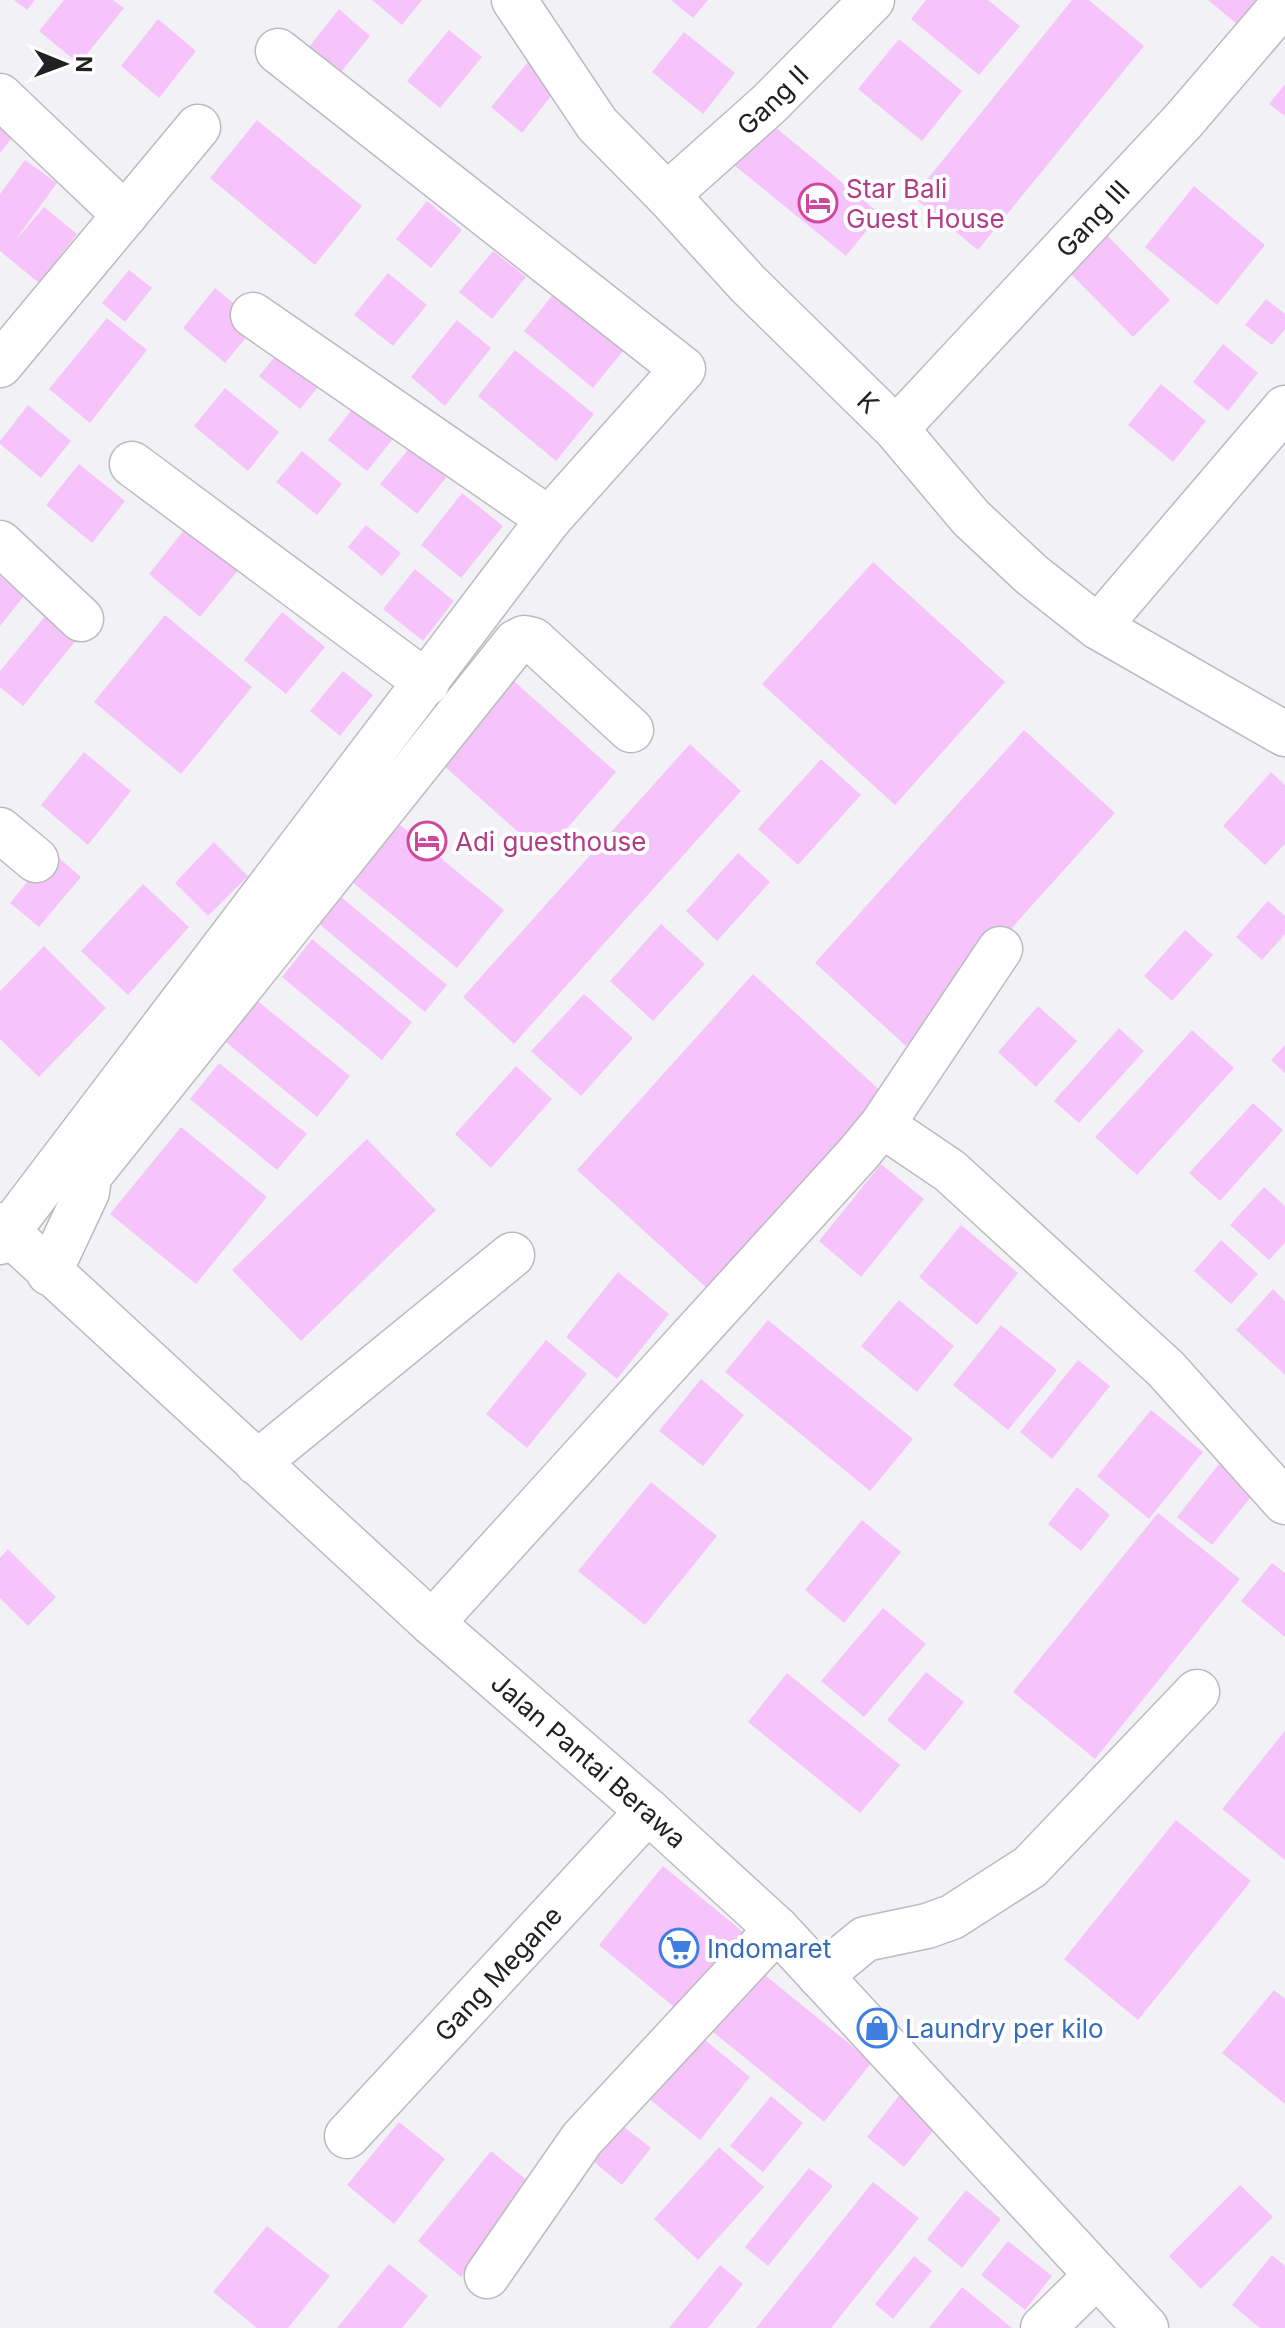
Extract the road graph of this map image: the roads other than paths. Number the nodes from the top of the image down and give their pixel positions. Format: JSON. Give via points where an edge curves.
{"nodes":[{"id":1,"x":514,"y":0,"type":"edge"},
{"id":2,"x":872,"y":0,"type":"edge"},
{"id":3,"x":1285,"y":2,"type":"edge"},
{"id":4,"x":278,"y":51,"type":"dead end"},
{"id":5,"x":0,"y":96,"type":"edge"},
{"id":6,"x":198,"y":127,"type":"dead end"},
{"id":7,"x":667,"y":195,"type":"junction"},
{"id":8,"x":125,"y":215,"type":"junction"},
{"id":9,"x":253,"y":315,"type":"dead end"},
{"id":10,"x":0,"y":365,"type":"edge"},
{"id":11,"x":1285,"y":408,"type":"edge"},
{"id":12,"x":896,"y":429,"type":"junction"},
{"id":13,"x":132,"y":464,"type":"dead end"},
{"id":14,"x":549,"y":519,"type":"junction"},
{"id":15,"x":0,"y":543,"type":"edge"},
{"id":16,"x":81,"y":619,"type":"dead end"},
{"id":17,"x":1098,"y":627,"type":"junction"},
{"id":18,"x":427,"y":683,"type":"junction"},
{"id":19,"x":631,"y":730,"type":"dead end"},
{"id":20,"x":1285,"y":734,"type":"edge"},
{"id":21,"x":0,"y":830,"type":"edge"},
{"id":22,"x":36,"y":860,"type":"dead end"},
{"id":23,"x":1000,"y":949,"type":"dead end"},
{"id":24,"x":882,"y":1125,"type":"junction"},
{"id":25,"x":3,"y":1234,"type":"edge"},
{"id":26,"x":512,"y":1255,"type":"dead end"},
{"id":27,"x":49,"y":1273,"type":"junction"},
{"id":28,"x":257,"y":1463,"type":"junction"},
{"id":29,"x":1285,"y":1502,"type":"edge"},
{"id":30,"x":432,"y":1623,"type":"junction"},
{"id":31,"x":1197,"y":1692,"type":"dead end"},
{"id":32,"x":648,"y":1811,"type":"junction"},
{"id":33,"x":777,"y":1929,"type":"junction"},
{"id":34,"x":820,"y":1976,"type":"junction"},
{"id":35,"x":347,"y":2136,"type":"dead end"},
{"id":36,"x":1097,"y":2275,"type":"junction"},
{"id":37,"x":487,"y":2276,"type":"dead end"},
{"id":38,"x":1043,"y":2328,"type":"edge"},
{"id":39,"x":1146,"y":2328,"type":"edge"}],
"edges":[{"from":1,"to":7,"type":"street","name":"K","via":[[597,124]]},
{"from":2,"to":7,"type":"street","name":"Gang II","via":[[769,104]]},
{"from":3,"to":12,"type":"street","name":"Gang III","via":[[1184,120]]},
{"from":4,"to":14,"type":"street","via":[[683,369]]},
{"from":5,"to":8,"type":"street"},
{"from":6,"to":8,"type":"street"},
{"from":7,"to":12,"type":"street","name":"K","via":[[748,284]]},
{"from":8,"to":10,"type":"street"},
{"from":9,"to":14,"type":"street"},
{"from":11,"to":17,"type":"street"},
{"from":12,"to":17,"type":"street","name":"K","via":[[971,518]]},
{"from":13,"to":18,"type":"street"},
{"from":14,"to":18,"type":"street"},
{"from":15,"to":16,"type":"street"},
{"from":17,"to":20,"type":"street","name":"K"},
{"from":18,"to":25,"type":"street"},
{"from":19,"to":27,"type":"street","via":[[533,640],[516,642],[89,1176],[87,1192]]},
{"from":21,"to":22,"type":"street"},
{"from":23,"to":24,"type":"street"},
{"from":24,"to":29,"type":"street","via":[[950,1171],[1166,1369]]},
{"from":24,"to":30,"type":"street"},
{"from":25,"to":27,"type":"street","name":"Jalan Pantai Berawa"},
{"from":26,"to":28,"type":"street"},
{"from":27,"to":28,"type":"street","name":"Jalan Pantai Berawa"},
{"from":28,"to":30,"type":"street","name":"Jalan Pantai Berawa"},
{"from":30,"to":32,"type":"street","name":"Jalan Pantai Berawa"},
{"from":31,"to":34,"type":"street","via":[[1030,1867],[952,1917],[865,1939]]},
{"from":32,"to":33,"type":"street","name":"Jalan Pantai Berawa"},
{"from":32,"to":35,"type":"street","name":"Gang Megane"},
{"from":33,"to":34,"type":"street","name":"Jalan Pantai Berawa"},
{"from":33,"to":37,"type":"street","via":[[582,2139]]},
{"from":34,"to":36,"type":"street","name":"Jalan Pantai Berawa"},
{"from":36,"to":38,"type":"street"},
{"from":36,"to":39,"type":"street","name":"Jalan Pantai Berawa"}]}
